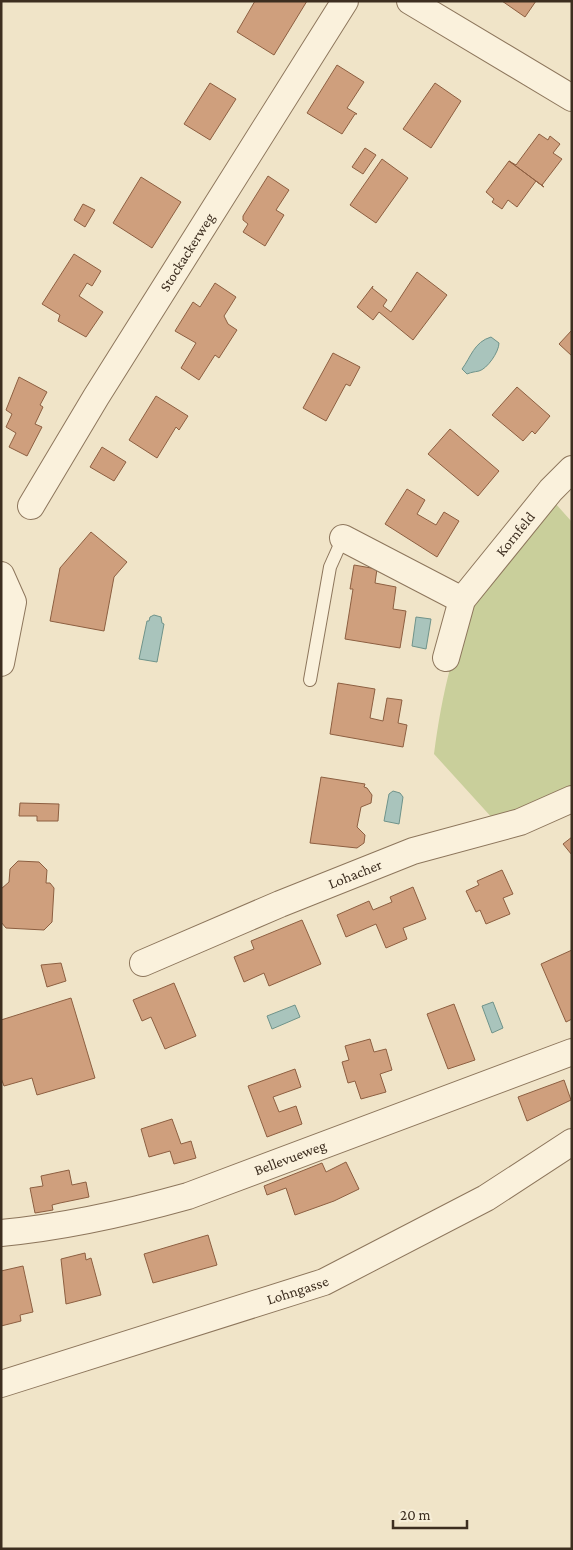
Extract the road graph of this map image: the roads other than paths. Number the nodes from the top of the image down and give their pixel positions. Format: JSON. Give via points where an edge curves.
{"nodes":[{"id":1,"x":345,"y":1,"type":"edge"},
{"id":2,"x":410,"y":1,"type":"edge"},
{"id":3,"x":572,"y":98,"type":"edge"},
{"id":4,"x":572,"y":469,"type":"edge"},
{"id":5,"x":31,"y":506,"type":"dead end"},
{"id":6,"x":343,"y":538,"type":"joint"},
{"id":7,"x":1,"y":575,"type":"edge"},
{"id":8,"x":462,"y":600,"type":"junction"},
{"id":9,"x":446,"y":658,"type":"dead end"},
{"id":10,"x":1,"y":663,"type":"edge"},
{"id":11,"x":310,"y":680,"type":"dead end"},
{"id":12,"x":572,"y":799,"type":"edge"},
{"id":13,"x":143,"y":963,"type":"dead end"},
{"id":14,"x":572,"y":1052,"type":"edge"},
{"id":15,"x":572,"y":1142,"type":"edge"},
{"id":16,"x":1,"y":1233,"type":"edge"},
{"id":17,"x":1,"y":1384,"type":"edge"}],
"edges":[{"from":1,"to":5,"type":"street","name":"Stockackerweg"},
{"from":2,"to":3,"type":"street"},
{"from":4,"to":8,"type":"street","name":"Kornfeld","via":[[551,490]]},
{"from":6,"to":8,"type":"street"},
{"from":6,"to":11,"type":"lane","via":[[330,567]]},
{"from":7,"to":10,"type":"street","via":[[13,602]]},
{"from":8,"to":9,"type":"street","name":"Kornfeld"},
{"from":12,"to":13,"type":"street","name":"Lohacher","via":[[520,822],[413,851]]},
{"from":14,"to":16,"type":"street","name":"Bellevueweg","via":[[188,1196],[87,1221]]},
{"from":15,"to":17,"type":"street","name":"Lohngasse","via":[[486,1198],[324,1282]]}]}
